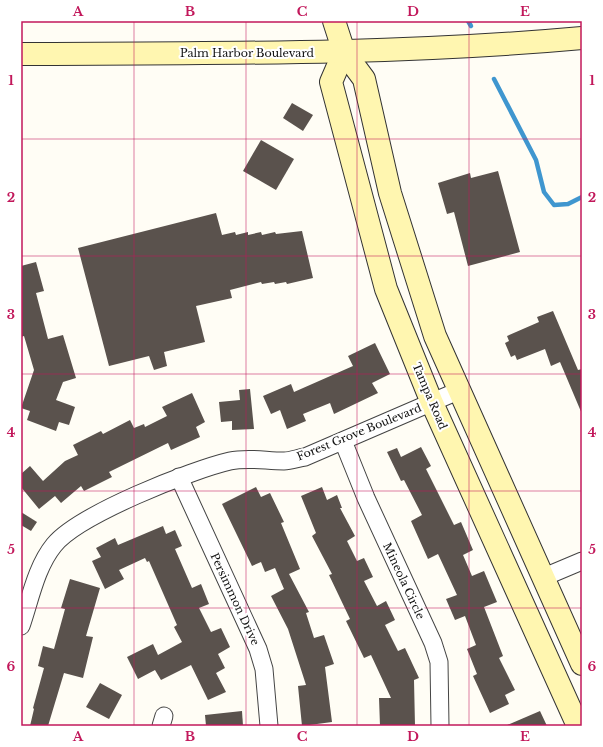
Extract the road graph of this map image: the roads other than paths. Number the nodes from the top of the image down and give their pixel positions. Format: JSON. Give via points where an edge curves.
{"nodes":[{"id":1,"x":334,"y":21,"type":"edge"},
{"id":2,"x":582,"y":38,"type":"edge"},
{"id":3,"x":344,"y":52,"type":"junction"},
{"id":4,"x":21,"y":54,"type":"edge"},
{"id":5,"x":458,"y":391,"type":"junction"},
{"id":6,"x":432,"y":403,"type":"junction"},
{"id":7,"x":343,"y":441,"type":"junction"},
{"id":8,"x":179,"y":477,"type":"junction"},
{"id":9,"x":582,"y":561,"type":"edge"},
{"id":10,"x":544,"y":577,"type":"junction"},
{"id":11,"x":21,"y":626,"type":"edge"},
{"id":12,"x":582,"y":664,"type":"edge"},
{"id":13,"x":269,"y":726,"type":"edge"},
{"id":14,"x":440,"y":726,"type":"edge"},
{"id":15,"x":578,"y":726,"type":"edge"}],
"edges":[{"from":1,"to":3,"type":"main road"},
{"from":2,"to":3,"type":"main road","name":"Palm Harbor Boulevard","via":[[503,46]]},
{"from":3,"to":4,"type":"main road","name":"Palm Harbor Boulevard"},
{"from":3,"to":5,"type":"main road","via":[[364,79],[390,193],[435,336]]},
{"from":3,"to":6,"type":"main road","name":"Tampa Road","via":[[331,82],[386,289]]},
{"from":5,"to":6,"type":"street","name":"Forest Grove Boulevard"},
{"from":5,"to":10,"type":"main road"},
{"from":6,"to":7,"type":"street","name":"Forest Grove Boulevard"},
{"from":6,"to":15,"type":"main road","name":"Tampa Road"},
{"from":7,"to":8,"type":"street","name":"Forest Grove Boulevard","via":[[305,457],[285,461],[261,458],[230,461]]},
{"from":7,"to":14,"type":"street","name":"Mineola Circle","via":[[366,498],[434,643],[440,662]]},
{"from":8,"to":11,"type":"street","name":"Forest Grove Boulevard","via":[[91,518],[73,528],[54,545],[40,570]]},
{"from":8,"to":13,"type":"street","name":"Persimmon Drive","via":[[258,649],[264,669]]},
{"from":9,"to":10,"type":"street"},
{"from":10,"to":12,"type":"main road"}]}
